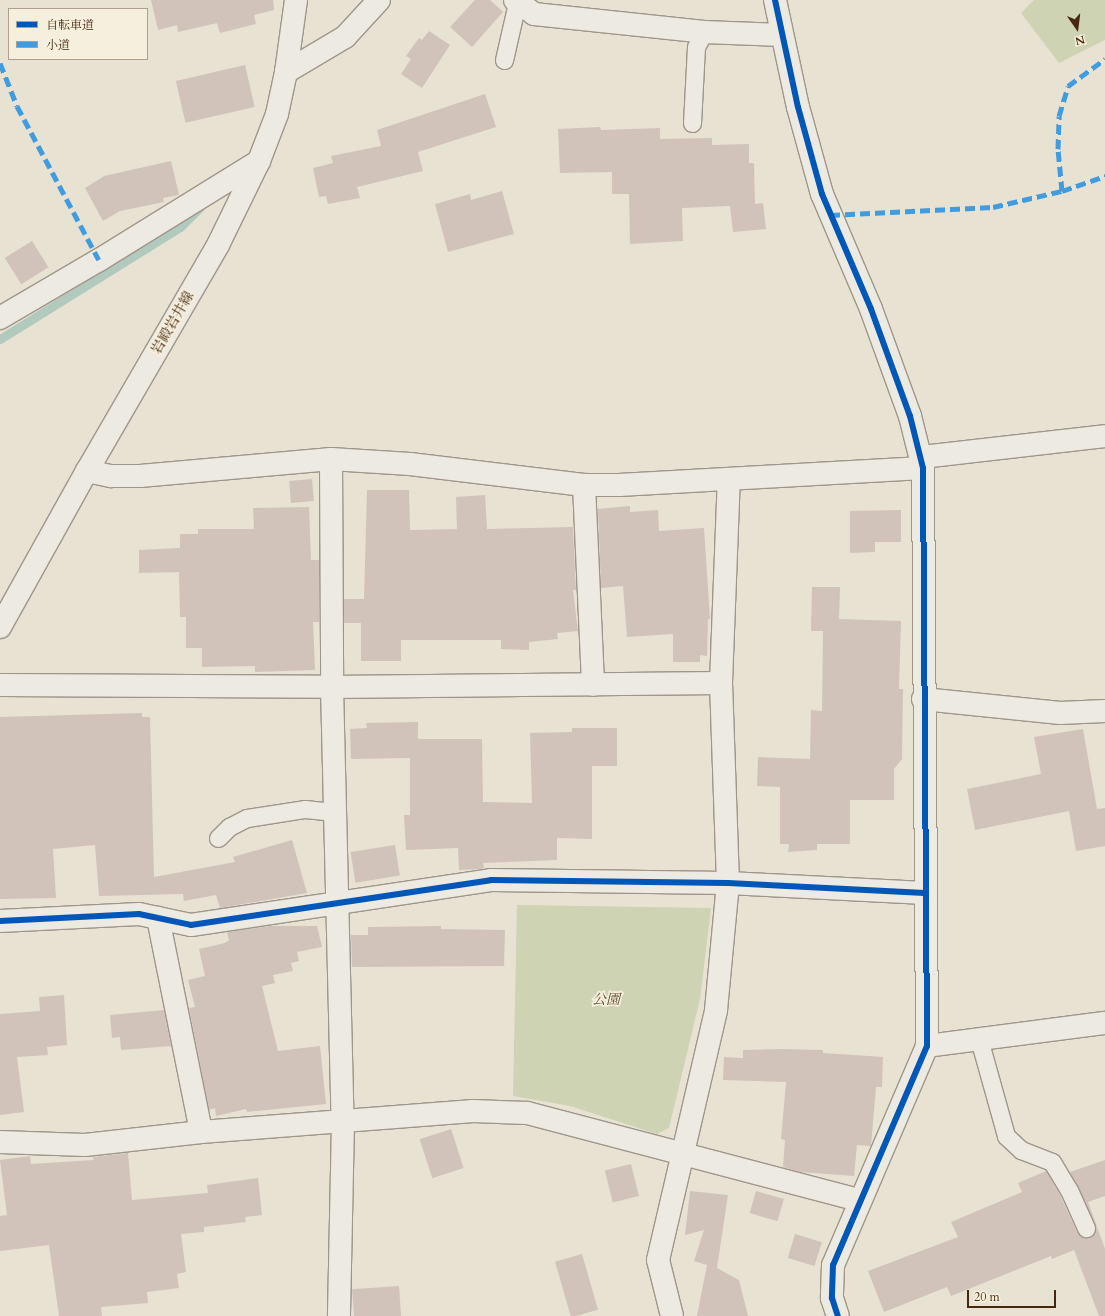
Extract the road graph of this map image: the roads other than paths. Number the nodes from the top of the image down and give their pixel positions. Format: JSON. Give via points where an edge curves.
{"nodes":[{"id":1,"x":296,"y":0,"type":"edge"},
{"id":2,"x":379,"y":0,"type":"edge"},
{"id":3,"x":775,"y":0,"type":"edge"},
{"id":4,"x":516,"y":1,"type":"edge"},
{"id":5,"x":704,"y":32,"type":"junction"},
{"id":6,"x":782,"y":35,"type":"junction"},
{"id":7,"x":504,"y":60,"type":"dead end"},
{"id":8,"x":286,"y":72,"type":"junction"},
{"id":9,"x":692,"y":123,"type":"dead end"},
{"id":10,"x":259,"y":161,"type":"junction"},
{"id":11,"x":2,"y":313,"type":"edge"},
{"id":12,"x":1105,"y":436,"type":"edge"},
{"id":13,"x":331,"y":459,"type":"junction"},
{"id":14,"x":922,"y":462,"type":"junction"},
{"id":15,"x":87,"y":471,"type":"junction"},
{"id":16,"x":729,"y":479,"type":"junction"},
{"id":17,"x":584,"y":485,"type":"junction"},
{"id":18,"x":0,"y":627,"type":"edge"},
{"id":19,"x":721,"y":683,"type":"junction"},
{"id":20,"x":0,"y":685,"type":"edge"},
{"id":21,"x":593,"y":685,"type":"junction"},
{"id":22,"x":332,"y":687,"type":"junction"},
{"id":23,"x":923,"y":699,"type":"junction"},
{"id":24,"x":1105,"y":711,"type":"edge"},
{"id":25,"x":336,"y":812,"type":"junction"},
{"id":26,"x":218,"y":838,"type":"dead end"},
{"id":27,"x":728,"y":883,"type":"junction"},
{"id":28,"x":925,"y":892,"type":"junction"},
{"id":29,"x":338,"y":902,"type":"junction"},
{"id":30,"x":158,"y":918,"type":"junction"},
{"id":31,"x":0,"y":921,"type":"edge"},
{"id":32,"x":1105,"y":1022,"type":"edge"},
{"id":33,"x":979,"y":1039,"type":"junction"},
{"id":34,"x":927,"y":1046,"type":"junction"},
{"id":35,"x":343,"y":1122,"type":"junction"},
{"id":36,"x":201,"y":1132,"type":"junction"},
{"id":37,"x":0,"y":1142,"type":"edge"},
{"id":38,"x":683,"y":1152,"type":"junction"},
{"id":39,"x":859,"y":1200,"type":"junction"},
{"id":40,"x":1086,"y":1228,"type":"dead end"},
{"id":41,"x":339,"y":1316,"type":"edge"},
{"id":42,"x":672,"y":1316,"type":"edge"},
{"id":43,"x":838,"y":1316,"type":"edge"}],
"edges":[{"from":1,"to":8,"type":"street","name":"岩殿岩井線"},
{"from":2,"to":8,"type":"street","via":[[345,37]]},
{"from":3,"to":6,"type":"street"},
{"from":4,"to":5,"type":"street","via":[[534,14]]},
{"from":4,"to":7,"type":"lane"},
{"from":5,"to":6,"type":"street"},
{"from":5,"to":9,"type":"lane","via":[[696,47]]},
{"from":6,"to":14,"type":"street","via":[[822,194],[873,316],[910,416]]},
{"from":8,"to":10,"type":"street","name":"岩殿岩井線","via":[[276,114]]},
{"from":10,"to":11,"type":"street","via":[[99,260]]},
{"from":10,"to":15,"type":"street","name":"岩殿岩井線","via":[[218,245]]},
{"from":12,"to":14,"type":"street"},
{"from":13,"to":15,"type":"street","via":[[140,476],[111,476]]},
{"from":13,"to":17,"type":"street","via":[[410,464]]},
{"from":13,"to":22,"type":"street"},
{"from":14,"to":16,"type":"street"},
{"from":14,"to":23,"type":"street"},
{"from":15,"to":18,"type":"street","name":"岩殿岩井線"},
{"from":16,"to":17,"type":"street"},
{"from":16,"to":19,"type":"street"},
{"from":17,"to":21,"type":"street"},
{"from":19,"to":21,"type":"street"},
{"from":19,"to":27,"type":"street"},
{"from":20,"to":22,"type":"street"},
{"from":21,"to":22,"type":"street"},
{"from":22,"to":25,"type":"street"},
{"from":23,"to":24,"type":"street","via":[[1060,713]]},
{"from":23,"to":28,"type":"street"},
{"from":25,"to":26,"type":"lane","via":[[305,809],[247,818],[229,827]]},
{"from":25,"to":29,"type":"street"},
{"from":27,"to":28,"type":"street"},
{"from":27,"to":29,"type":"street","via":[[490,880]]},
{"from":27,"to":38,"type":"street","via":[[716,1010]]},
{"from":28,"to":34,"type":"street"},
{"from":29,"to":30,"type":"street","via":[[191,925]]},
{"from":29,"to":35,"type":"street"},
{"from":30,"to":31,"type":"street","via":[[139,914]]},
{"from":30,"to":36,"type":"street"},
{"from":32,"to":33,"type":"street"},
{"from":33,"to":34,"type":"street"},
{"from":33,"to":40,"type":"lane","via":[[1006,1136],[1021,1150],[1052,1162],[1069,1190]]},
{"from":34,"to":39,"type":"street"},
{"from":35,"to":36,"type":"street"},
{"from":35,"to":38,"type":"street","via":[[473,1111],[527,1113]]},
{"from":35,"to":41,"type":"street"},
{"from":36,"to":37,"type":"street","via":[[85,1145]]},
{"from":38,"to":39,"type":"street"},
{"from":38,"to":42,"type":"street","via":[[658,1260]]},
{"from":39,"to":43,"type":"street","via":[[833,1265],[832,1298]]}]}
